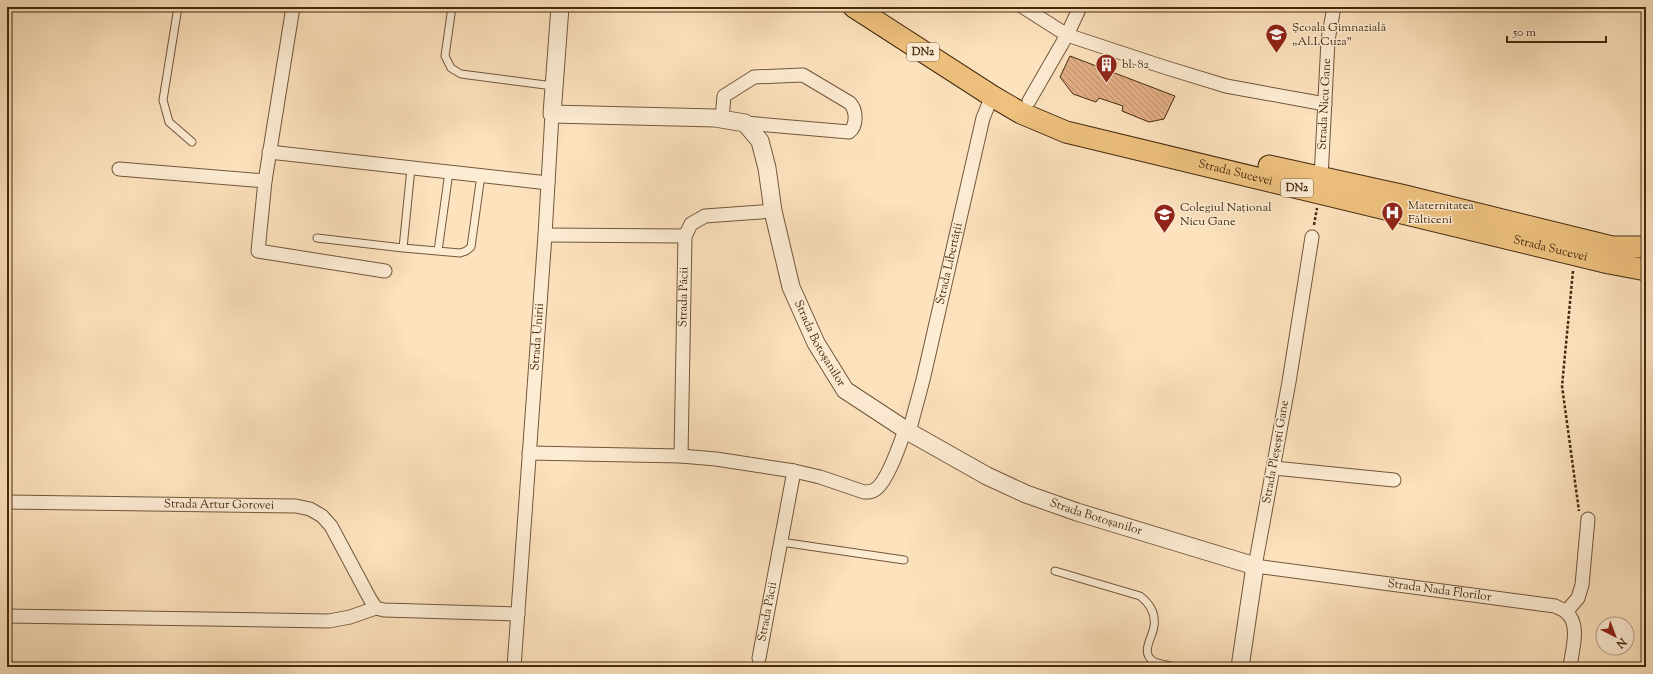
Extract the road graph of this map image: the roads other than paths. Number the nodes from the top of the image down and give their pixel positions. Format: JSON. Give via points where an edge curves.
{"nodes":[{"id":1,"x":178,"y":7,"type":"edge"},
{"id":2,"x":293,"y":7,"type":"edge"},
{"id":3,"x":452,"y":7,"type":"edge"},
{"id":4,"x":560,"y":7,"type":"edge"},
{"id":5,"x":854,"y":7,"type":"edge"},
{"id":6,"x":879,"y":7,"type":"edge"},
{"id":7,"x":1023,"y":7,"type":"edge"},
{"id":8,"x":1080,"y":7,"type":"edge"},
{"id":9,"x":1334,"y":7,"type":"edge"},
{"id":10,"x":1067,"y":35,"type":"junction"},
{"id":11,"x":553,"y":86,"type":"junction"},
{"id":12,"x":992,"y":96,"type":"junction"},
{"id":13,"x":1029,"y":101,"type":"junction"},
{"id":14,"x":1325,"y":104,"type":"junction"},
{"id":15,"x":552,"y":114,"type":"junction"},
{"id":16,"x":722,"y":119,"type":"junction"},
{"id":17,"x":745,"y":123,"type":"junction"},
{"id":18,"x":192,"y":142,"type":"dead end"},
{"id":19,"x":269,"y":152,"type":"junction"},
{"id":20,"x":412,"y":168,"type":"junction"},
{"id":21,"x":119,"y":169,"type":"dead end"},
{"id":22,"x":449,"y":172,"type":"junction"},
{"id":23,"x":481,"y":175,"type":"junction"},
{"id":24,"x":264,"y":181,"type":"junction"},
{"id":25,"x":548,"y":182,"type":"junction"},
{"id":26,"x":1320,"y":186,"type":"junction"},
{"id":27,"x":1399,"y":204,"type":"junction"},
{"id":28,"x":773,"y":211,"type":"junction"},
{"id":29,"x":545,"y":235,"type":"junction"},
{"id":30,"x":685,"y":236,"type":"junction"},
{"id":31,"x":1312,"y":237,"type":"road end"},
{"id":32,"x":317,"y":238,"type":"dead end"},
{"id":33,"x":1645,"y":246,"type":"edge"},
{"id":34,"x":403,"y":248,"type":"junction"},
{"id":35,"x":438,"y":251,"type":"junction"},
{"id":36,"x":1646,"y":269,"type":"edge"},
{"id":37,"x":385,"y":271,"type":"dead end"},
{"id":38,"x":907,"y":431,"type":"junction"},
{"id":39,"x":529,"y":453,"type":"junction"},
{"id":40,"x":681,"y":456,"type":"junction"},
{"id":41,"x":1274,"y":468,"type":"junction"},
{"id":42,"x":794,"y":471,"type":"junction"},
{"id":43,"x":1394,"y":480,"type":"dead end"},
{"id":44,"x":7,"y":502,"type":"edge"},
{"id":45,"x":1588,"y":520,"type":"road end"},
{"id":46,"x":781,"y":542,"type":"junction"},
{"id":47,"x":904,"y":560,"type":"dead end"},
{"id":48,"x":1255,"y":566,"type":"junction"},
{"id":49,"x":1055,"y":571,"type":"dead end"},
{"id":50,"x":376,"y":608,"type":"junction"},
{"id":51,"x":1566,"y":612,"type":"junction"},
{"id":52,"x":518,"y":614,"type":"junction"},
{"id":53,"x":7,"y":616,"type":"edge"},
{"id":54,"x":759,"y":658,"type":"dead end"},
{"id":55,"x":514,"y":667,"type":"edge"},
{"id":56,"x":1174,"y":667,"type":"edge"},
{"id":57,"x":1240,"y":667,"type":"edge"},
{"id":58,"x":1570,"y":667,"type":"edge"}],
"edges":[{"from":1,"to":18,"type":"lane","via":[[163,100],[169,122]]},
{"from":2,"to":19,"type":"street"},
{"from":3,"to":11,"type":"lane","via":[[445,56],[452,68],[462,74]]},
{"from":4,"to":11,"type":"street","name":"Strada Unirii"},
{"from":5,"to":12,"type":"main road","name":"Strada Sucevei","number":"DN2"},
{"from":6,"to":13,"type":"main road","name":"Strada Sucevei","number":"DN2"},
{"from":7,"to":10,"type":"street"},
{"from":8,"to":10,"type":"street"},
{"from":9,"to":14,"type":"street","name":"Strada Nicu Gane","via":[[1328,40]]},
{"from":10,"to":13,"type":"street"},
{"from":10,"to":14,"type":"street","via":[[1226,86]]},
{"from":11,"to":15,"type":"street","name":"Strada Unirii"},
{"from":12,"to":26,"type":"main road","name":"Strada Sucevei","number":"DN2","via":[[1021,113],[1066,132]]},
{"from":12,"to":38,"type":"street","name":"Strada Libertății","via":[[983,118],[923,380]]},
{"from":13,"to":26,"type":"main road","name":"Strada Sucevei","number":"DN2","via":[[1069,118]]},
{"from":14,"to":26,"type":"street","name":"Strada Nicu Gane"},
{"from":15,"to":16,"type":"street"},
{"from":15,"to":25,"type":"street","name":"Strada Unirii"},
{"from":16,"to":17,"type":"street"},
{"from":16,"to":17,"type":"street","via":[[724,96],[754,77],[804,75],[850,103],[855,110],[855,125],[849,132]]},
{"from":17,"to":28,"type":"street","name":"Strada Botoșanilor","via":[[760,141]]},
{"from":19,"to":20,"type":"street"},
{"from":19,"to":24,"type":"street"},
{"from":20,"to":22,"type":"street"},
{"from":20,"to":34,"type":"lane"},
{"from":21,"to":24,"type":"street"},
{"from":22,"to":23,"type":"street"},
{"from":22,"to":35,"type":"lane"},
{"from":23,"to":25,"type":"street"},
{"from":23,"to":35,"type":"lane","via":[[471,247],[460,253]]},
{"from":24,"to":37,"type":"street","via":[[258,251]]},
{"from":25,"to":29,"type":"street","name":"Strada Unirii"},
{"from":26,"to":27,"type":"main road","name":"Strada Sucevei","number":"DN2"},
{"from":27,"to":33,"type":"main road","name":"Strada Sucevei","number":"DN2","via":[[1612,246]]},
{"from":27,"to":36,"type":"main road","name":"Strada Sucevei","number":"DN2"},
{"from":28,"to":30,"type":"street","via":[[705,216],[691,224]]},
{"from":28,"to":38,"type":"street","name":"Strada Botoșanilor","via":[[791,287],[829,366],[845,390]]},
{"from":29,"to":30,"type":"street"},
{"from":29,"to":39,"type":"street","name":"Strada Unirii"},
{"from":30,"to":40,"type":"street","name":"Strada Păcii"},
{"from":31,"to":41,"type":"street","name":"Strada Pleșești Gane"},
{"from":32,"to":34,"type":"lane"},
{"from":33,"to":36,"type":"main road","name":"Strada Sucevei","number":"DN2","via":[[1642,259]]},
{"from":34,"to":35,"type":"lane"},
{"from":38,"to":42,"type":"street","via":[[885,478],[878,488],[871,492]]},
{"from":38,"to":48,"type":"street","name":"Strada Botoșanilor","via":[[987,476],[1026,494]]},
{"from":39,"to":40,"type":"street"},
{"from":39,"to":52,"type":"street","name":"Strada Unirii"},
{"from":40,"to":42,"type":"street"},
{"from":41,"to":43,"type":"street"},
{"from":41,"to":48,"type":"street","name":"Strada Pleșești Gane"},
{"from":42,"to":46,"type":"street","name":"Strada Păcii"},
{"from":44,"to":50,"type":"street","name":"Strada Artur Gorovei","via":[[296,506],[310,509],[322,516],[331,526]]},
{"from":45,"to":51,"type":"street","via":[[1582,584],[1578,598]]},
{"from":46,"to":47,"type":"lane"},
{"from":46,"to":54,"type":"street","name":"Strada Păcii"},
{"from":48,"to":51,"type":"street","name":"Strada Nada Florilor","via":[[1555,606]]},
{"from":48,"to":57,"type":"street","name":"Strada Pleșești Gane"},
{"from":49,"to":56,"type":"lane","via":[[1140,596],[1147,601],[1153,612],[1154,625],[1147,649],[1148,656],[1153,661]]},
{"from":50,"to":52,"type":"street"},
{"from":50,"to":53,"type":"street","via":[[329,621]]},
{"from":51,"to":58,"type":"street","via":[[1574,622]]},
{"from":52,"to":55,"type":"street","name":"Strada Unirii"}]}
